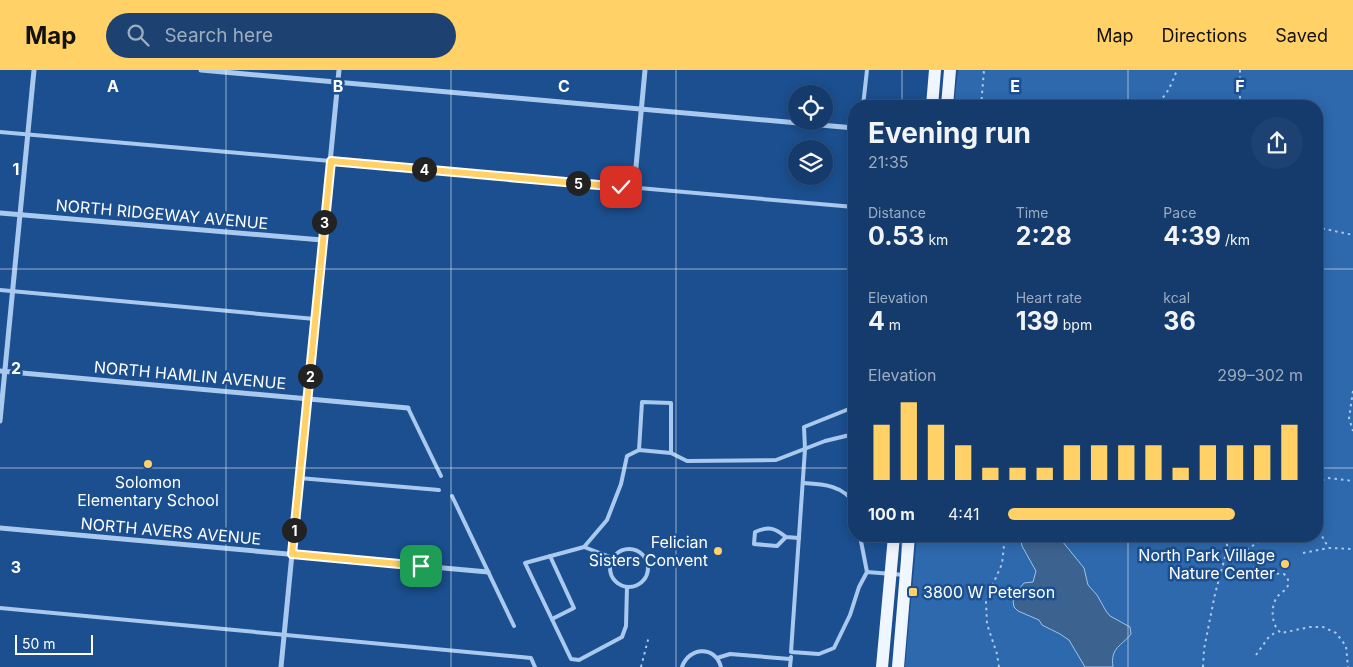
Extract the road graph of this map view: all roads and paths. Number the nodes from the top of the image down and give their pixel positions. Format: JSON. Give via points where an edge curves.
{"nodes":[{"id":1,"x":34,"y":70,"type":"edge"},
{"id":2,"x":201,"y":70,"type":"edge"},
{"id":3,"x":340,"y":70,"type":"edge"},
{"id":4,"x":645,"y":70,"type":"edge"},
{"id":5,"x":866,"y":70,"type":"edge"},
{"id":6,"x":935,"y":70,"type":"edge"},
{"id":7,"x":950,"y":70,"type":"edge"},
{"id":8,"x":984,"y":70,"type":"edge"},
{"id":9,"x":1177,"y":70,"type":"edge"},
{"id":10,"x":1240,"y":70,"type":"edge"},
{"id":11,"x":338,"y":82,"type":"junction"},
{"id":12,"x":864,"y":100,"type":"edge"},
{"id":13,"x":932,"y":100,"type":"edge"},
{"id":14,"x":948,"y":100,"type":"edge"},
{"id":15,"x":982,"y":100,"type":"edge"},
{"id":16,"x":1161,"y":100,"type":"edge"},
{"id":17,"x":1240,"y":100,"type":"edge"},
{"id":18,"x":641,"y":109,"type":"junction"},
{"id":19,"x":848,"y":127,"type":"edge"},
{"id":20,"x":0,"y":132,"type":"edge"},
{"id":21,"x":28,"y":134,"type":"junction"},
{"id":22,"x":331,"y":161,"type":"junction"},
{"id":23,"x":634,"y":188,"type":"junction"},
{"id":24,"x":848,"y":206,"type":"edge"},
{"id":25,"x":0,"y":213,"type":"edge"},
{"id":26,"x":20,"y":214,"type":"junction"},
{"id":27,"x":1323,"y":229,"type":"edge"},
{"id":28,"x":1353,"y":235,"type":"edge"},
{"id":29,"x":322,"y":240,"type":"junction"},
{"id":30,"x":0,"y":290,"type":"edge"},
{"id":31,"x":12,"y":291,"type":"junction"},
{"id":32,"x":315,"y":319,"type":"junction"},
{"id":33,"x":2,"y":371,"type":"edge"},
{"id":34,"x":1353,"y":391,"type":"edge"},
{"id":35,"x":307,"y":398,"type":"junction"},
{"id":36,"x":408,"y":408,"type":"joint"},
{"id":37,"x":848,"y":409,"type":"edge"},
{"id":38,"x":0,"y":421,"type":"edge"},
{"id":39,"x":1353,"y":431,"type":"edge"},
{"id":40,"x":848,"y":436,"type":"edge"},
{"id":41,"x":805,"y":449,"type":"junction"},
{"id":42,"x":639,"y":450,"type":"junction"},
{"id":43,"x":671,"y":453,"type":"junction"},
{"id":44,"x":441,"y":476,"type":"dead end"},
{"id":45,"x":300,"y":478,"type":"junction"},
{"id":46,"x":1323,"y":480,"type":"edge"},
{"id":47,"x":1353,"y":481,"type":"edge"},
{"id":48,"x":803,"y":483,"type":"junction"},
{"id":49,"x":439,"y":490,"type":"dead end"},
{"id":50,"x":452,"y":496,"type":"dead end"},
{"id":51,"x":848,"y":496,"type":"edge"},
{"id":52,"x":0,"y":528,"type":"edge"},
{"id":53,"x":786,"y":537,"type":"junction"},
{"id":54,"x":1323,"y":537,"type":"edge"},
{"id":55,"x":800,"y":538,"type":"junction"},
{"id":56,"x":861,"y":542,"type":"edge"},
{"id":57,"x":894,"y":542,"type":"edge"},
{"id":58,"x":909,"y":542,"type":"edge"},
{"id":59,"x":1004,"y":542,"type":"edge"},
{"id":60,"x":1227,"y":542,"type":"edge"},
{"id":61,"x":1260,"y":542,"type":"edge"},
{"id":62,"x":584,"y":547,"type":"junction"},
{"id":63,"x":1329,"y":548,"type":"junction"},
{"id":64,"x":1353,"y":549,"type":"edge"},
{"id":65,"x":1226,"y":550,"type":"junction"},
{"id":66,"x":1242,"y":551,"type":"junction"},
{"id":67,"x":1303,"y":553,"type":"dead end"},
{"id":68,"x":292,"y":554,"type":"junction"},
{"id":69,"x":550,"y":556,"type":"junction"},
{"id":70,"x":613,"y":558,"type":"junction"},
{"id":71,"x":488,"y":572,"type":"junction"},
{"id":72,"x":866,"y":572,"type":"junction"},
{"id":73,"x":891,"y":574,"type":"junction"},
{"id":74,"x":906,"y":575,"type":"junction"},
{"id":75,"x":627,"y":587,"type":"junction"},
{"id":76,"x":0,"y":608,"type":"edge"},
{"id":77,"x":552,"y":619,"type":"junction"},
{"id":78,"x":514,"y":626,"type":"dead end"},
{"id":79,"x":1277,"y":630,"type":"junction"},
{"id":80,"x":284,"y":635,"type":"junction"},
{"id":81,"x":648,"y":636,"type":"dead end"},
{"id":82,"x":791,"y":652,"type":"junction"},
{"id":83,"x":1256,"y":656,"type":"dead end"},
{"id":84,"x":717,"y":658,"type":"junction"},
{"id":85,"x":790,"y":659,"type":"junction"},
{"id":86,"x":281,"y":667,"type":"edge"},
{"id":87,"x":535,"y":667,"type":"edge"},
{"id":88,"x":641,"y":667,"type":"edge"},
{"id":89,"x":682,"y":667,"type":"edge"},
{"id":90,"x":721,"y":667,"type":"edge"},
{"id":91,"x":790,"y":667,"type":"edge"},
{"id":92,"x":882,"y":667,"type":"edge"},
{"id":93,"x":898,"y":667,"type":"edge"},
{"id":94,"x":999,"y":667,"type":"edge"},
{"id":95,"x":1203,"y":667,"type":"edge"},
{"id":96,"x":1348,"y":667,"type":"edge"}],
"edges":[{"from":1,"to":21,"type":"street"},
{"from":2,"to":11,"type":"street"},
{"from":3,"to":11,"type":"street"},
{"from":4,"to":18,"type":"street"},
{"from":5,"to":12,"type":"lane"},
{"from":6,"to":13,"type":"main road"},
{"from":7,"to":14,"type":"main road"},
{"from":8,"to":15,"type":"path"},
{"from":9,"to":16,"type":"path","via":[[1170,90]]},
{"from":10,"to":17,"type":"path"},
{"from":11,"to":18,"type":"street"},
{"from":11,"to":22,"type":"street"},
{"from":18,"to":19,"type":"street"},
{"from":18,"to":23,"type":"street"},
{"from":20,"to":21,"type":"lane"},
{"from":21,"to":22,"type":"lane"},
{"from":21,"to":26,"type":"street"},
{"from":22,"to":23,"type":"lane"},
{"from":22,"to":29,"type":"street"},
{"from":23,"to":24,"type":"lane"},
{"from":25,"to":26,"type":"street","name":"NORTH RIDGEWAY AVENUE"},
{"from":26,"to":29,"type":"street","name":"NORTH RIDGEWAY AVENUE"},
{"from":26,"to":31,"type":"street"},
{"from":27,"to":28,"type":"path"},
{"from":29,"to":32,"type":"street"},
{"from":30,"to":31,"type":"lane"},
{"from":31,"to":32,"type":"lane"},
{"from":31,"to":33,"type":"street"},
{"from":32,"to":35,"type":"street"},
{"from":33,"to":35,"type":"street","name":"NORTH HAMLIN AVENUE"},
{"from":33,"to":38,"type":"street"},
{"from":34,"to":39,"type":"path","via":[[1348,418]]},
{"from":35,"to":36,"type":"street","name":"NORTH HAMLIN AVENUE"},
{"from":35,"to":45,"type":"street"},
{"from":36,"to":44,"type":"lane"},
{"from":37,"to":41,"type":"lane","via":[[804,427]]},
{"from":40,"to":41,"type":"lane"},
{"from":41,"to":43,"type":"lane","via":[[776,460],[735,462],[687,461]]},
{"from":41,"to":48,"type":"lane"},
{"from":42,"to":43,"type":"lane"},
{"from":42,"to":43,"type":"lane","via":[[642,402],[671,403]]},
{"from":42,"to":62,"type":"lane","via":[[628,456],[622,484],[607,520]]},
{"from":45,"to":49,"type":"lane"},
{"from":45,"to":68,"type":"street"},
{"from":46,"to":47,"type":"path"},
{"from":48,"to":51,"type":"lane","via":[[837,488]]},
{"from":48,"to":55,"type":"lane"},
{"from":50,"to":71,"type":"lane"},
{"from":52,"to":68,"type":"street","name":"NORTH AVERS AVENUE"},
{"from":53,"to":53,"type":"lane","via":[[777,546],[754,544],[755,532],[763,528],[777,529]]},
{"from":53,"to":55,"type":"lane"},
{"from":54,"to":63,"type":"path"},
{"from":55,"to":82,"type":"lane"},
{"from":56,"to":72,"type":"lane"},
{"from":57,"to":73,"type":"main road"},
{"from":58,"to":74,"type":"main road"},
{"from":59,"to":94,"type":"path","via":[[1002,564],[986,602],[986,624],[998,654]]},
{"from":60,"to":65,"type":"path"},
{"from":61,"to":66,"type":"path"},
{"from":62,"to":69,"type":"lane"},
{"from":62,"to":70,"type":"lane"},
{"from":63,"to":64,"type":"path"},
{"from":63,"to":67,"type":"path"},
{"from":65,"to":66,"type":"path"},
{"from":65,"to":95,"type":"path"},
{"from":66,"to":79,"type":"path","via":[[1259,573],[1277,572],[1288,578],[1287,588],[1279,594],[1273,607]]},
{"from":68,"to":71,"type":"street","name":"NORTH AVERS AVENUE"},
{"from":68,"to":80,"type":"street"},
{"from":69,"to":77,"type":"lane","via":[[574,608]]},
{"from":69,"to":77,"type":"lane","via":[[525,563]]},
{"from":70,"to":75,"type":"lane","via":[[610,568],[613,579]]},
{"from":70,"to":75,"type":"lane","via":[[621,551],[632,549],[646,558],[646,579],[638,586]]},
{"from":71,"to":78,"type":"lane"},
{"from":72,"to":73,"type":"lane"},
{"from":72,"to":82,"type":"lane","via":[[834,648],[819,654]]},
{"from":73,"to":74,"type":"lane"},
{"from":73,"to":92,"type":"main road"},
{"from":74,"to":93,"type":"main road"},
{"from":75,"to":77,"type":"lane","via":[[626,626],[622,637],[579,660],[571,659]]},
{"from":76,"to":80,"type":"lane"},
{"from":79,"to":83,"type":"path"},
{"from":79,"to":96,"type":"path","via":[[1281,633],[1323,627],[1336,634],[1346,646]]},
{"from":80,"to":86,"type":"street"},
{"from":80,"to":87,"type":"lane","via":[[531,658]]},
{"from":81,"to":88,"type":"path"},
{"from":82,"to":85,"type":"lane"},
{"from":84,"to":85,"type":"lane","via":[[730,654]]},
{"from":84,"to":89,"type":"lane","via":[[708,652],[698,651],[688,656]]},
{"from":84,"to":90,"type":"lane"},
{"from":85,"to":91,"type":"lane"}]}
